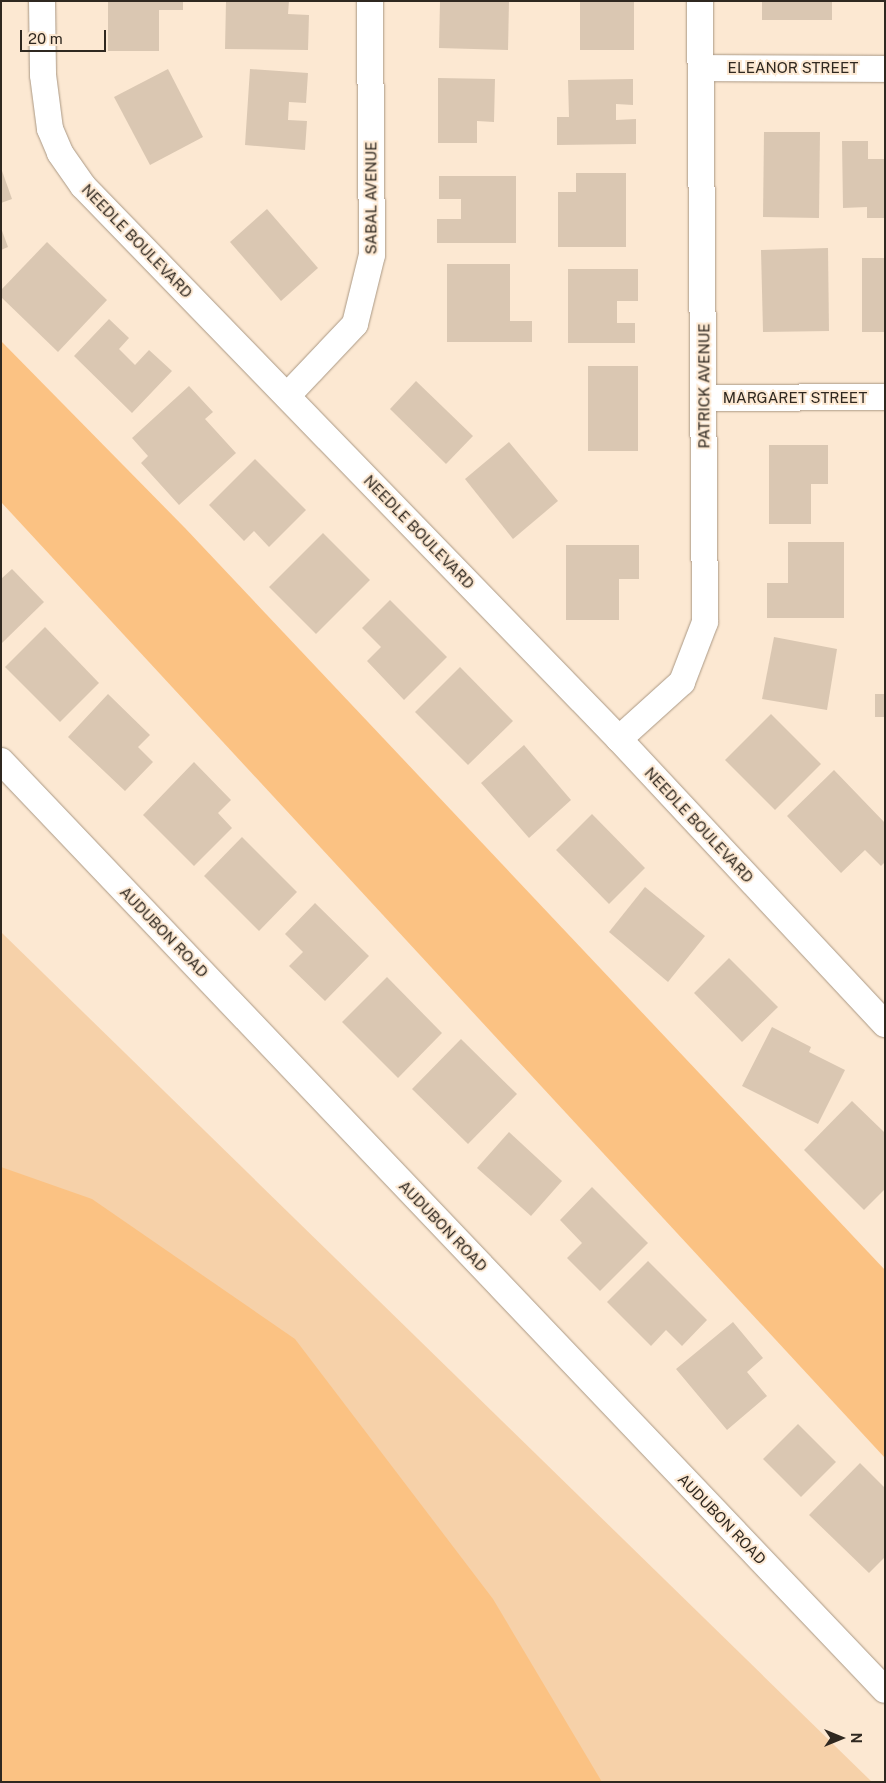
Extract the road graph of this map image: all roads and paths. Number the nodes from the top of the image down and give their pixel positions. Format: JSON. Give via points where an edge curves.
{"nodes":[{"id":1,"x":42,"y":1,"type":"edge"},
{"id":2,"x":370,"y":1,"type":"edge"},
{"id":3,"x":700,"y":1,"type":"edge"},
{"id":4,"x":701,"y":68,"type":"junction"},
{"id":5,"x":885,"y":69,"type":"edge"},
{"id":6,"x":286,"y":396,"type":"junction"},
{"id":7,"x":705,"y":398,"type":"junction"},
{"id":8,"x":885,"y":398,"type":"edge"},
{"id":9,"x":620,"y":739,"type":"junction"},
{"id":10,"x":1,"y":761,"type":"edge"},
{"id":11,"x":885,"y":1024,"type":"edge"},
{"id":12,"x":885,"y":1690,"type":"edge"}],
"edges":[{"from":1,"to":6,"type":"street","name":"NEEDLE BOULEVARD","via":[[43,75],[50,129],[60,153],[83,186]]},
{"from":2,"to":6,"type":"street","name":"SABAL AVENUE","via":[[372,255],[355,324]]},
{"from":3,"to":4,"type":"street","name":"PATRICK AVENUE"},
{"from":4,"to":5,"type":"street","name":"ELEANOR STREET"},
{"from":4,"to":7,"type":"street","name":"PATRICK AVENUE"},
{"from":6,"to":9,"type":"street","name":"NEEDLE BOULEVARD"},
{"from":7,"to":8,"type":"street","name":"MARGARET STREET"},
{"from":7,"to":9,"type":"street","name":"PATRICK AVENUE","via":[[705,622],[682,682]]},
{"from":9,"to":11,"type":"street","name":"NEEDLE BOULEVARD"},
{"from":10,"to":12,"type":"street","name":"AUDUBON ROAD"}]}
